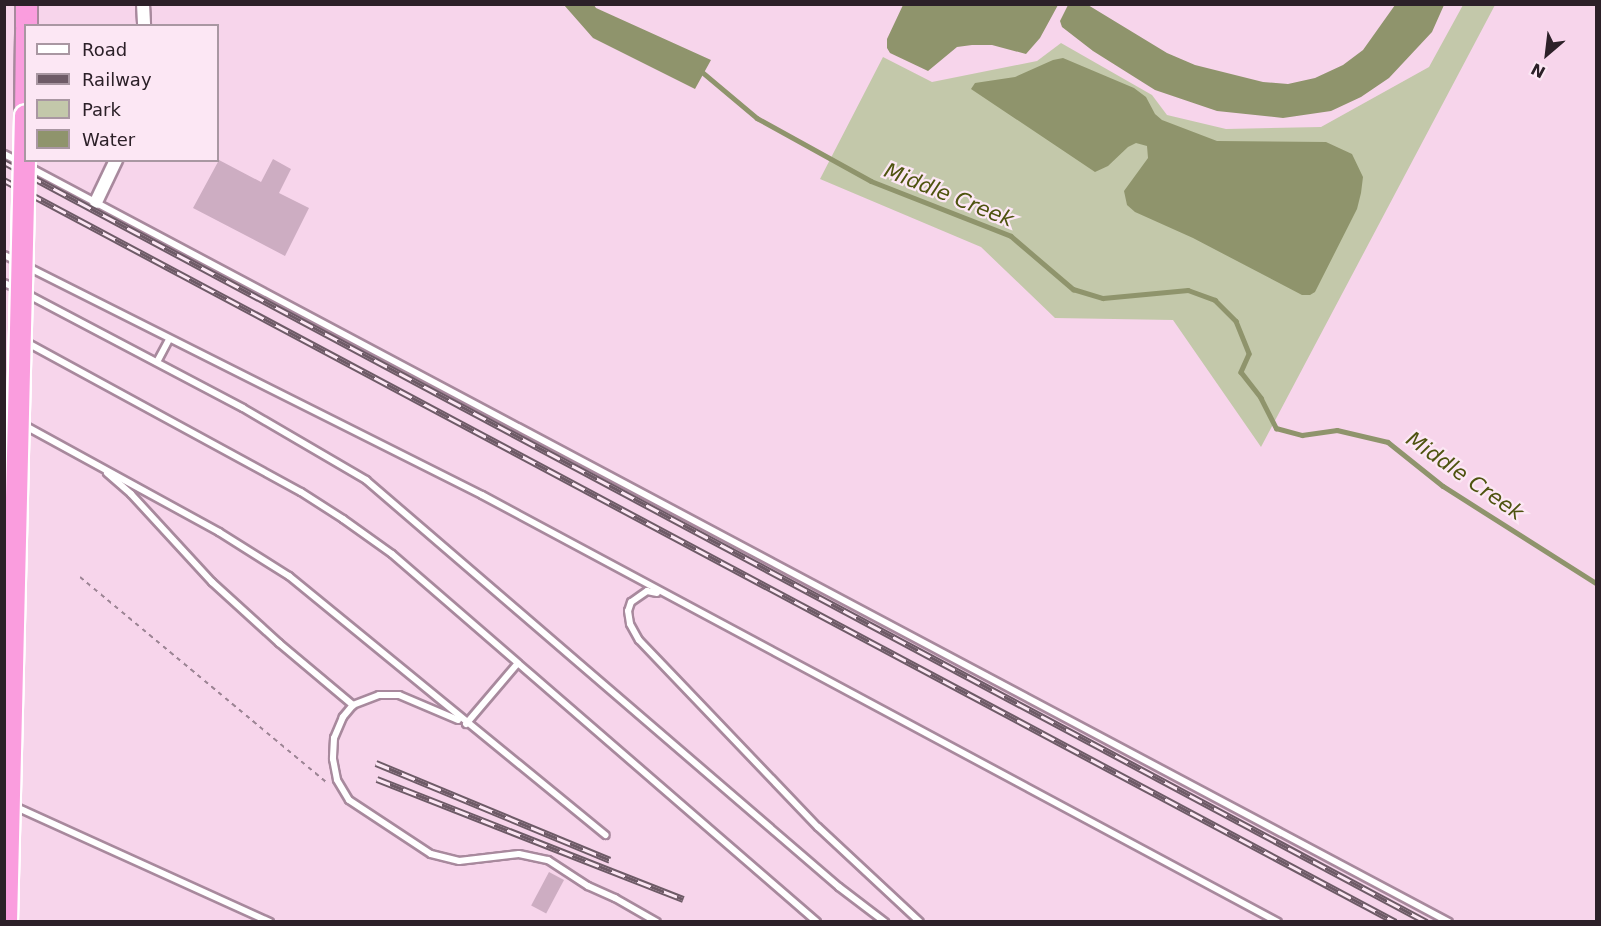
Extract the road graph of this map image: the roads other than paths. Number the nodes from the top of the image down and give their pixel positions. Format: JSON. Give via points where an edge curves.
{"nodes":[{"id":1,"x":26,"y":4,"type":"edge"},
{"id":2,"x":143,"y":4,"type":"edge"},
{"id":3,"x":26,"y":24,"type":"edge"},
{"id":4,"x":144,"y":24,"type":"edge"},
{"id":5,"x":4,"y":154,"type":"edge"},
{"id":6,"x":25,"y":162,"type":"edge"},
{"id":7,"x":115,"y":162,"type":"edge"},
{"id":8,"x":96,"y":202,"type":"junction"},
{"id":9,"x":4,"y":255,"type":"edge"},
{"id":10,"x":4,"y":283,"type":"edge"},
{"id":11,"x":14,"y":336,"type":"dead end"},
{"id":12,"x":169,"y":339,"type":"junction"},
{"id":13,"x":157,"y":362,"type":"junction"},
{"id":14,"x":4,"y":415,"type":"edge"},
{"id":15,"x":96,"y":464,"type":"junction"},
{"id":16,"x":663,"y":594,"type":"junction"},
{"id":17,"x":518,"y":663,"type":"junction"},
{"id":18,"x":353,"y":705,"type":"junction"},
{"id":19,"x":466,"y":724,"type":"junction"},
{"id":20,"x":4,"y":802,"type":"edge"},
{"id":21,"x":606,"y":835,"type":"dead end"},
{"id":22,"x":6,"y":921,"type":"edge"},
{"id":23,"x":270,"y":921,"type":"edge"},
{"id":24,"x":657,"y":921,"type":"edge"},
{"id":25,"x":817,"y":921,"type":"edge"},
{"id":26,"x":885,"y":921,"type":"edge"},
{"id":27,"x":920,"y":921,"type":"edge"},
{"id":28,"x":1278,"y":921,"type":"edge"},
{"id":29,"x":1449,"y":921,"type":"edge"}],
"edges":[{"from":1,"to":3,"type":"highway"},
{"from":2,"to":4,"type":"street"},
{"from":5,"to":8,"type":"lane"},
{"from":6,"to":22,"type":"highway","bridge":true},
{"from":7,"to":8,"type":"street"},
{"from":8,"to":29,"type":"lane"},
{"from":9,"to":12,"type":"lane"},
{"from":10,"to":13,"type":"lane"},
{"from":11,"to":17,"type":"lane","via":[[301,492],[343,519],[392,554]]},
{"from":12,"to":13,"type":"lane"},
{"from":12,"to":16,"type":"lane","via":[[482,495]]},
{"from":13,"to":26,"type":"lane","via":[[366,480],[839,887]]},
{"from":14,"to":15,"type":"lane"},
{"from":15,"to":18,"type":"lane","via":[[131,494],[212,582]]},
{"from":15,"to":19,"type":"lane","via":[[289,576]]},
{"from":16,"to":27,"type":"lane","via":[[647,591],[631,602],[630,624],[639,640],[818,827]]},
{"from":16,"to":28,"type":"lane"},
{"from":17,"to":19,"type":"lane"},
{"from":17,"to":25,"type":"lane"},
{"from":18,"to":19,"type":"lane","via":[[379,695],[399,695]]},
{"from":18,"to":24,"type":"lane","via":[[334,738],[333,759],[337,780],[349,800],[431,854],[459,861],[519,854],[548,860],[588,886]]},
{"from":19,"to":21,"type":"lane"},
{"from":20,"to":23,"type":"lane"}]}
